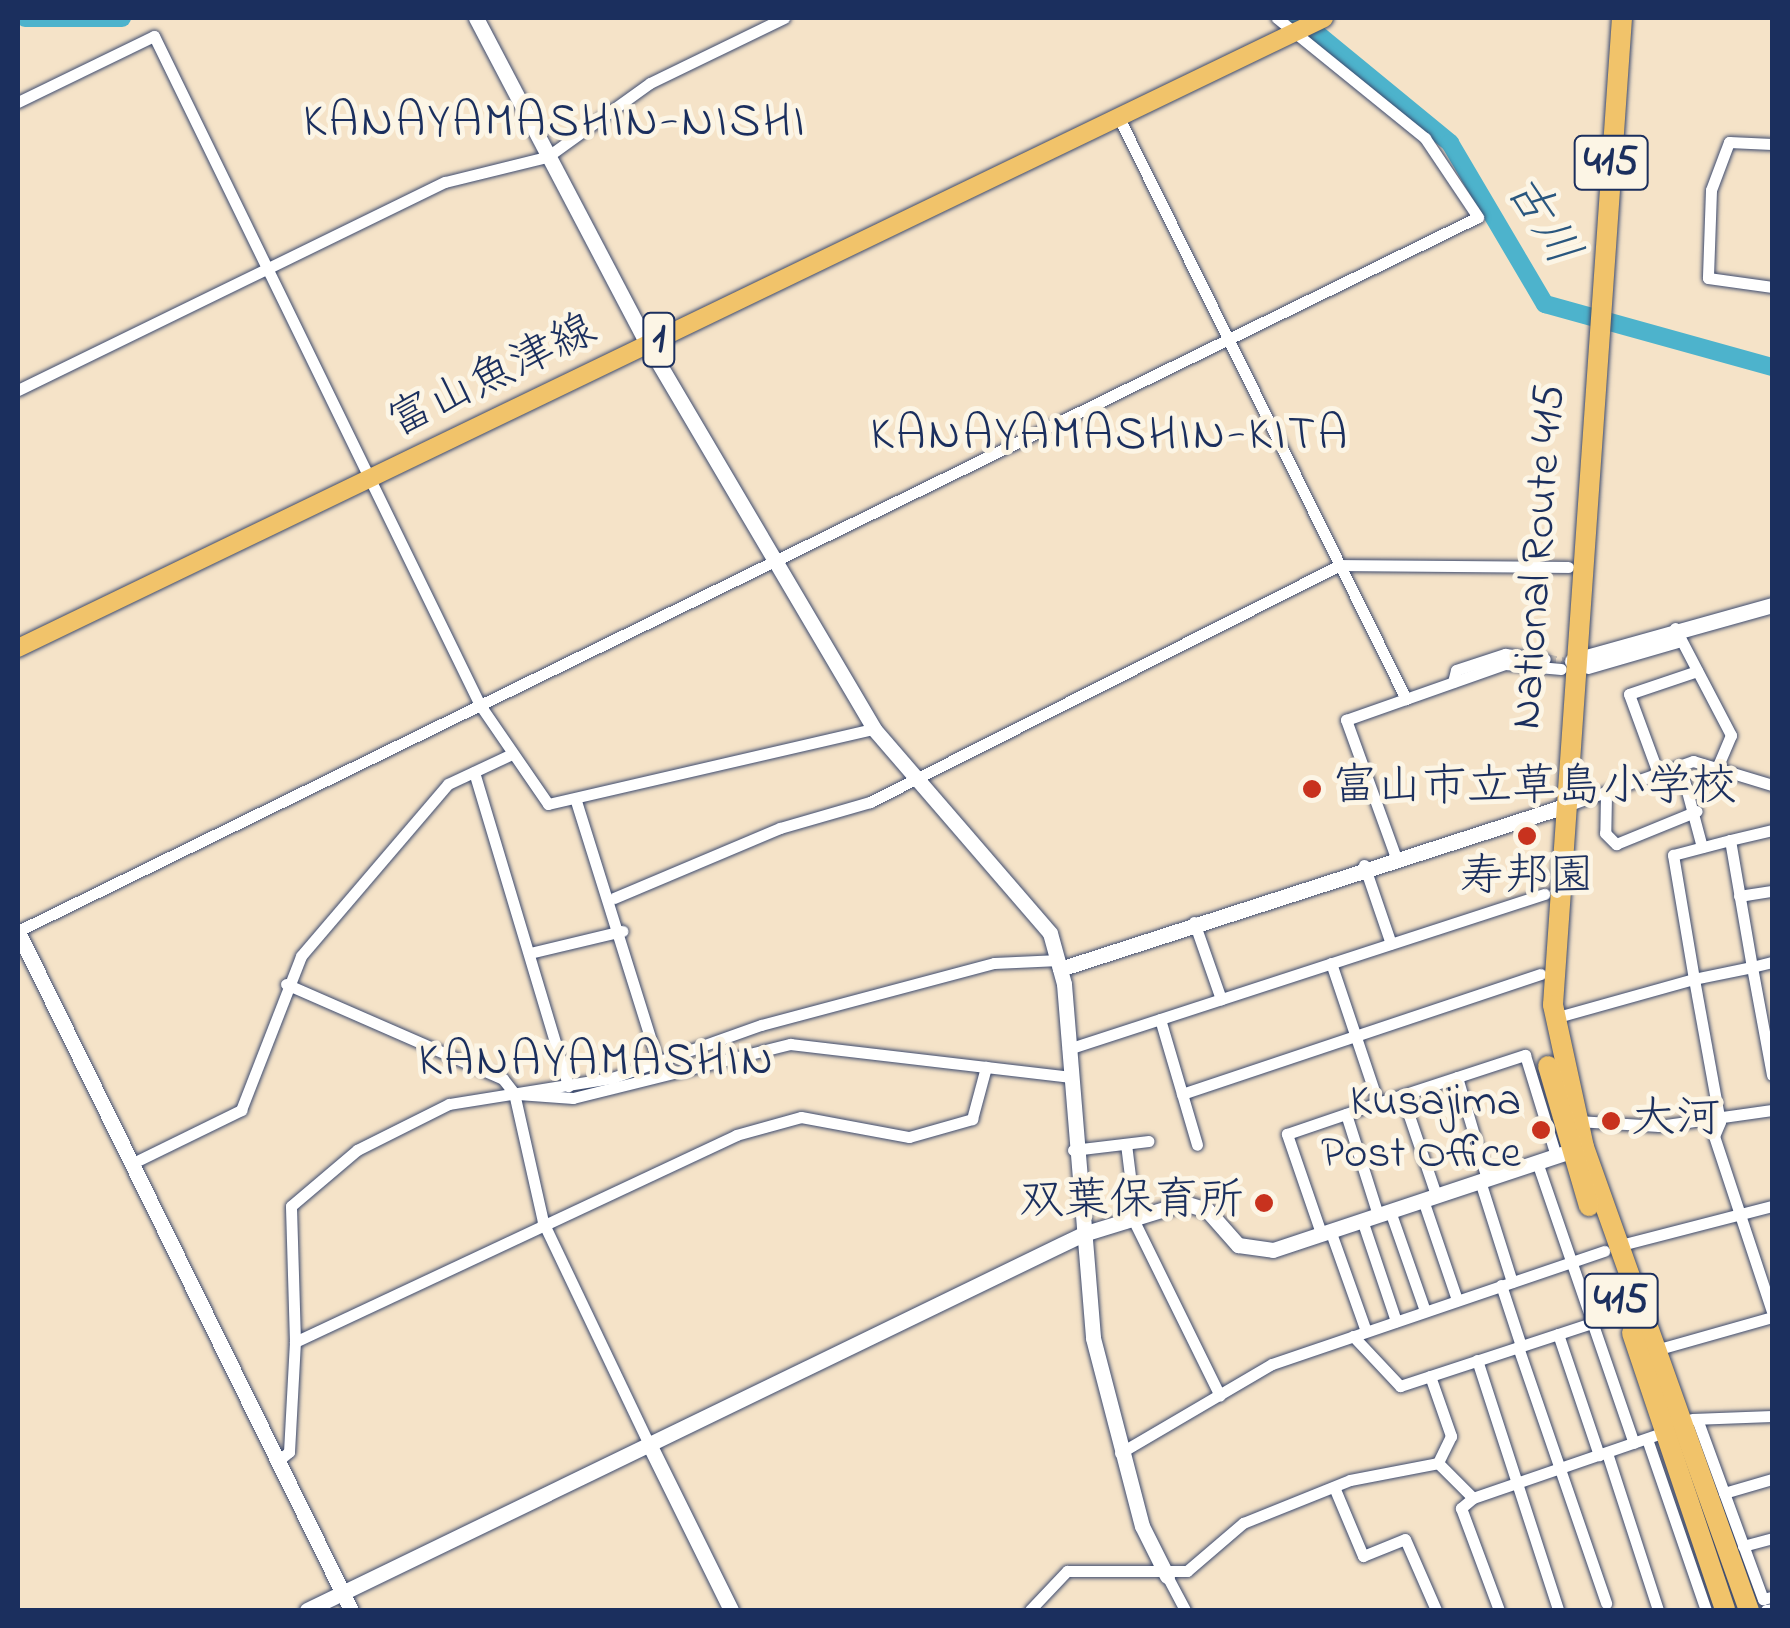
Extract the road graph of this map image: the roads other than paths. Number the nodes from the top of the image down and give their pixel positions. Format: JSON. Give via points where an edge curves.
{"nodes":[{"id":1,"x":476,"y":18,"type":"edge"},
{"id":2,"x":784,"y":18,"type":"edge"},
{"id":3,"x":1277,"y":18,"type":"edge"},
{"id":4,"x":1610,"y":18,"type":"edge"},
{"id":5,"x":1622,"y":18,"type":"edge"},
{"id":6,"x":1323,"y":19,"type":"edge"},
{"id":7,"x":1297,"y":33,"type":"junction"},
{"id":8,"x":18,"y":102,"type":"edge"},
{"id":9,"x":1120,"y":120,"type":"junction"},
{"id":10,"x":1772,"y":144,"type":"edge"},
{"id":11,"x":546,"y":157,"type":"junction"},
{"id":12,"x":269,"y":267,"type":"junction"},
{"id":13,"x":1772,"y":287,"type":"edge"},
{"id":14,"x":1594,"y":305,"type":"junction"},
{"id":15,"x":1228,"y":339,"type":"junction"},
{"id":16,"x":1591,"y":340,"type":"junction"},
{"id":17,"x":648,"y":345,"type":"junction"},
{"id":18,"x":18,"y":390,"type":"edge"},
{"id":19,"x":372,"y":478,"type":"junction"},
{"id":20,"x":774,"y":561,"type":"junction"},
{"id":21,"x":1340,"y":565,"type":"junction"},
{"id":22,"x":1568,"y":567,"type":"junction"},
{"id":23,"x":1772,"y":605,"type":"edge"},
{"id":24,"x":1678,"y":634,"type":"junction"},
{"id":25,"x":18,"y":648,"type":"edge"},
{"id":26,"x":1566,"y":664,"type":"junction"},
{"id":27,"x":1697,"y":671,"type":"junction"},
{"id":28,"x":1406,"y":698,"type":"junction"},
{"id":29,"x":480,"y":706,"type":"junction"},
{"id":30,"x":874,"y":729,"type":"junction"},
{"id":31,"x":510,"y":755,"type":"junction"},
{"id":32,"x":1680,"y":765,"type":"junction"},
{"id":33,"x":1718,"y":765,"type":"junction"},
{"id":34,"x":474,"y":772,"type":"junction"},
{"id":35,"x":1658,"y":773,"type":"junction"},
{"id":36,"x":914,"y":776,"type":"junction"},
{"id":37,"x":1772,"y":785,"type":"edge"},
{"id":38,"x":1606,"y":794,"type":"junction"},
{"id":39,"x":576,"y":801,"type":"junction"},
{"id":40,"x":1556,"y":809,"type":"junction"},
{"id":41,"x":1698,"y":811,"type":"junction"},
{"id":42,"x":1772,"y":830,"type":"edge"},
{"id":43,"x":1730,"y":840,"type":"junction"},
{"id":44,"x":1702,"y":847,"type":"junction"},
{"id":45,"x":1394,"y":855,"type":"junction"},
{"id":46,"x":1364,"y":865,"type":"junction"},
{"id":47,"x":1544,"y":894,"type":"junction"},
{"id":48,"x":1740,"y":896,"type":"junction"},
{"id":49,"x":1772,"y":896,"type":"edge"},
{"id":50,"x":614,"y":898,"type":"junction"},
{"id":51,"x":1194,"y":922,"type":"junction"},
{"id":52,"x":622,"y":930,"type":"junction"},
{"id":53,"x":18,"y":931,"type":"edge"},
{"id":54,"x":1391,"y":944,"type":"junction"},
{"id":55,"x":530,"y":953,"type":"junction"},
{"id":56,"x":1772,"y":962,"type":"edge"},
{"id":57,"x":1332,"y":963,"type":"junction"},
{"id":58,"x":1060,"y":964,"type":"junction"},
{"id":59,"x":1752,"y":967,"type":"junction"},
{"id":60,"x":1540,"y":974,"type":"junction"},
{"id":61,"x":1694,"y":979,"type":"junction"},
{"id":62,"x":286,"y":984,"type":"junction"},
{"id":63,"x":1220,"y":999,"type":"junction"},
{"id":64,"x":1554,"y":1018,"type":"junction"},
{"id":65,"x":1160,"y":1019,"type":"junction"},
{"id":66,"x":1353,"y":1035,"type":"junction"},
{"id":67,"x":1068,"y":1049,"type":"junction"},
{"id":68,"x":657,"y":1060,"type":"junction"},
{"id":69,"x":986,"y":1067,"type":"junction"},
{"id":70,"x":1772,"y":1075,"type":"edge"},
{"id":71,"x":1457,"y":1077,"type":"junction"},
{"id":72,"x":1069,"y":1078,"type":"junction"},
{"id":73,"x":568,"y":1086,"type":"junction"},
{"id":74,"x":514,"y":1093,"type":"junction"},
{"id":75,"x":1182,"y":1094,"type":"junction"},
{"id":76,"x":1402,"y":1094,"type":"junction"},
{"id":77,"x":1378,"y":1102,"type":"junction"},
{"id":78,"x":1772,"y":1110,"type":"edge"},
{"id":79,"x":1346,"y":1114,"type":"junction"},
{"id":80,"x":1577,"y":1121,"type":"junction"},
{"id":81,"x":1720,"y":1122,"type":"junction"},
{"id":82,"x":1148,"y":1141,"type":"dead end"},
{"id":83,"x":1126,"y":1144,"type":"junction"},
{"id":84,"x":1197,"y":1144,"type":"dead end"},
{"id":85,"x":1073,"y":1150,"type":"junction"},
{"id":86,"x":1570,"y":1151,"type":"junction"},
{"id":87,"x":1537,"y":1162,"type":"junction"},
{"id":88,"x":131,"y":1164,"type":"junction"},
{"id":89,"x":1484,"y":1180,"type":"junction"},
{"id":90,"x":1430,"y":1198,"type":"junction"},
{"id":91,"x":1772,"y":1206,"type":"edge"},
{"id":92,"x":1384,"y":1213,"type":"junction"},
{"id":93,"x":1740,"y":1213,"type":"junction"},
{"id":94,"x":1133,"y":1217,"type":"junction"},
{"id":95,"x":1362,"y":1220,"type":"junction"},
{"id":96,"x":542,"y":1222,"type":"junction"},
{"id":97,"x":1326,"y":1232,"type":"junction"},
{"id":98,"x":1083,"y":1234,"type":"junction"},
{"id":99,"x":1610,"y":1249,"type":"junction"},
{"id":100,"x":1570,"y":1262,"type":"junction"},
{"id":101,"x":1506,"y":1284,"type":"junction"},
{"id":102,"x":1457,"y":1300,"type":"junction"},
{"id":103,"x":1425,"y":1311,"type":"junction"},
{"id":104,"x":1625,"y":1312,"type":"junction"},
{"id":105,"x":1772,"y":1314,"type":"edge"},
{"id":106,"x":1396,"y":1321,"type":"junction"},
{"id":107,"x":1592,"y":1323,"type":"junction"},
{"id":108,"x":1360,"y":1333,"type":"junction"},
{"id":109,"x":1558,"y":1334,"type":"junction"},
{"id":110,"x":295,"y":1342,"type":"junction"},
{"id":111,"x":1520,"y":1347,"type":"junction"},
{"id":112,"x":1652,"y":1350,"type":"junction"},
{"id":113,"x":1477,"y":1360,"type":"junction"},
{"id":114,"x":1430,"y":1376,"type":"junction"},
{"id":115,"x":1220,"y":1396,"type":"junction"},
{"id":116,"x":1772,"y":1416,"type":"edge"},
{"id":117,"x":1668,"y":1436,"type":"junction"},
{"id":118,"x":650,"y":1446,"type":"junction"},
{"id":119,"x":1120,"y":1453,"type":"junction"},
{"id":120,"x":1603,"y":1454,"type":"junction"},
{"id":121,"x":279,"y":1460,"type":"junction"},
{"id":122,"x":1438,"y":1463,"type":"junction"},
{"id":123,"x":1561,"y":1468,"type":"junction"},
{"id":124,"x":1772,"y":1479,"type":"edge"},
{"id":125,"x":1516,"y":1484,"type":"junction"},
{"id":126,"x":1334,"y":1487,"type":"junction"},
{"id":127,"x":1724,"y":1492,"type":"junction"},
{"id":128,"x":1473,"y":1498,"type":"junction"},
{"id":129,"x":1772,"y":1538,"type":"edge"},
{"id":130,"x":1744,"y":1546,"type":"junction"},
{"id":131,"x":1167,"y":1576,"type":"junction"},
{"id":132,"x":343,"y":1593,"type":"junction"},
{"id":133,"x":1606,"y":1603,"type":"dead end"},
{"id":134,"x":1765,"y":1606,"type":"edge"},
{"id":135,"x":307,"y":1610,"type":"edge"},
{"id":136,"x":351,"y":1610,"type":"edge"},
{"id":137,"x":731,"y":1610,"type":"edge"},
{"id":138,"x":1030,"y":1610,"type":"edge"},
{"id":139,"x":1185,"y":1610,"type":"edge"},
{"id":140,"x":1436,"y":1610,"type":"edge"},
{"id":141,"x":1499,"y":1610,"type":"edge"},
{"id":142,"x":1558,"y":1610,"type":"edge"},
{"id":143,"x":1658,"y":1610,"type":"edge"},
{"id":144,"x":1706,"y":1610,"type":"edge"},
{"id":145,"x":1725,"y":1610,"type":"edge"}],
"edges":[{"from":1,"to":11,"type":"street"},
{"from":2,"to":11,"type":"street","via":[[650,83]]},
{"from":3,"to":7,"type":"street"},
{"from":4,"to":14,"type":"highway","name":"National Route 415","number":"415"},
{"from":5,"to":14,"type":"highway","name":"National Route 415","number":"415"},
{"from":6,"to":7,"type":"main road","name":"富山魚津線","number":"1"},
{"from":7,"to":9,"type":"main road","name":"富山魚津線","number":"1"},
{"from":7,"to":15,"type":"street","via":[[1425,138],[1478,217]]},
{"from":8,"to":12,"type":"street","via":[[154,36]]},
{"from":9,"to":15,"type":"street"},
{"from":9,"to":17,"type":"main road","name":"富山魚津線","number":"1"},
{"from":10,"to":13,"type":"street","via":[[1729,142],[1711,190],[1708,278]]},
{"from":11,"to":12,"type":"street","via":[[445,182]]},
{"from":11,"to":17,"type":"street"},
{"from":12,"to":18,"type":"street"},
{"from":12,"to":19,"type":"street"},
{"from":14,"to":16,"type":"highway","name":"National Route 415","number":"415"},
{"from":15,"to":20,"type":"street"},
{"from":15,"to":21,"type":"street"},
{"from":16,"to":22,"type":"highway","name":"National Route 415","number":"415"},
{"from":16,"to":26,"type":"highway","name":"National Route 415","number":"415"},
{"from":17,"to":19,"type":"main road","name":"富山魚津線","number":"1"},
{"from":17,"to":20,"type":"street"},
{"from":19,"to":25,"type":"main road","name":"富山魚津線","number":"1"},
{"from":19,"to":29,"type":"street"},
{"from":20,"to":29,"type":"street"},
{"from":20,"to":30,"type":"street"},
{"from":21,"to":22,"type":"street"},
{"from":21,"to":28,"type":"street"},
{"from":21,"to":36,"type":"street"},
{"from":22,"to":26,"type":"highway","name":"National Route 415","number":"415"},
{"from":23,"to":24,"type":"street"},
{"from":24,"to":26,"type":"street"},
{"from":24,"to":27,"type":"street"},
{"from":26,"to":28,"type":"street","via":[[1505,664]]},
{"from":26,"to":40,"type":"highway","name":"National Route 415","number":"415"},
{"from":27,"to":33,"type":"street","via":[[1731,735]]},
{"from":27,"to":35,"type":"street","via":[[1629,694]]},
{"from":28,"to":45,"type":"street","via":[[1346,720]]},
{"from":29,"to":31,"type":"street"},
{"from":29,"to":53,"type":"street"},
{"from":30,"to":36,"type":"street"},
{"from":30,"to":39,"type":"street"},
{"from":31,"to":34,"type":"street"},
{"from":31,"to":39,"type":"street","via":[[548,804]]},
{"from":32,"to":33,"type":"street"},
{"from":32,"to":35,"type":"street"},
{"from":32,"to":41,"type":"street"},
{"from":33,"to":37,"type":"street"},
{"from":34,"to":55,"type":"street"},
{"from":34,"to":62,"type":"street","via":[[448,784]]},
{"from":35,"to":38,"type":"street"},
{"from":36,"to":50,"type":"street","via":[[870,802],[780,828]]},
{"from":36,"to":58,"type":"street","via":[[1042,918]]},
{"from":38,"to":40,"type":"street"},
{"from":38,"to":41,"type":"street","via":[[1605,834],[1616,844]]},
{"from":39,"to":50,"type":"street"},
{"from":40,"to":45,"type":"street"},
{"from":40,"to":47,"type":"highway","name":"National Route 415","number":"415"},
{"from":40,"to":64,"type":"highway","name":"National Route 415","number":"415"},
{"from":41,"to":44,"type":"street"},
{"from":42,"to":43,"type":"street"},
{"from":43,"to":44,"type":"street"},
{"from":43,"to":48,"type":"street"},
{"from":44,"to":61,"type":"street","via":[[1672,854]]},
{"from":45,"to":46,"type":"street"},
{"from":46,"to":51,"type":"street"},
{"from":46,"to":54,"type":"street"},
{"from":47,"to":54,"type":"street"},
{"from":47,"to":60,"type":"highway","name":"National Route 415","number":"415"},
{"from":48,"to":49,"type":"street"},
{"from":48,"to":59,"type":"street"},
{"from":50,"to":52,"type":"street"},
{"from":51,"to":58,"type":"street"},
{"from":51,"to":63,"type":"street"},
{"from":52,"to":55,"type":"street"},
{"from":52,"to":68,"type":"street"},
{"from":53,"to":88,"type":"street"},
{"from":54,"to":57,"type":"street"},
{"from":55,"to":73,"type":"street"},
{"from":56,"to":59,"type":"street"},
{"from":57,"to":63,"type":"street"},
{"from":57,"to":66,"type":"street"},
{"from":58,"to":67,"type":"street"},
{"from":58,"to":68,"type":"street","via":[[994,964]]},
{"from":59,"to":61,"type":"street"},
{"from":59,"to":70,"type":"street"},
{"from":60,"to":66,"type":"street"},
{"from":60,"to":86,"type":"highway","name":"National Route 415","number":"415","via":[[1546,1050]]},
{"from":61,"to":64,"type":"street"},
{"from":61,"to":81,"type":"street"},
{"from":62,"to":74,"type":"street","via":[[503,1079]]},
{"from":62,"to":88,"type":"street","via":[[241,1110]]},
{"from":63,"to":65,"type":"street"},
{"from":64,"to":80,"type":"highway","name":"National Route 415","number":"415"},
{"from":65,"to":67,"type":"street"},
{"from":65,"to":75,"type":"street"},
{"from":66,"to":75,"type":"street"},
{"from":66,"to":77,"type":"street"},
{"from":67,"to":72,"type":"street"},
{"from":68,"to":73,"type":"street"},
{"from":69,"to":72,"type":"street"},
{"from":69,"to":74,"type":"street","via":[[790,1044],[572,1098]]},
{"from":69,"to":96,"type":"street","via":[[972,1119],[909,1136],[801,1117],[702,1146]]},
{"from":71,"to":76,"type":"street"},
{"from":71,"to":86,"type":"street","via":[[1525,1055]]},
{"from":71,"to":89,"type":"street"},
{"from":72,"to":85,"type":"street"},
{"from":73,"to":74,"type":"street"},
{"from":74,"to":96,"type":"street"},
{"from":74,"to":110,"type":"street","via":[[420,1118],[297,1192]]},
{"from":75,"to":84,"type":"street"},
{"from":76,"to":77,"type":"street"},
{"from":76,"to":90,"type":"street"},
{"from":77,"to":79,"type":"street"},
{"from":78,"to":81,"type":"street"},
{"from":79,"to":92,"type":"street"},
{"from":79,"to":97,"type":"street","via":[[1287,1134]]},
{"from":80,"to":81,"type":"street"},
{"from":80,"to":86,"type":"highway","name":"National Route 415","number":"415"},
{"from":81,"to":93,"type":"street","via":[[1714,1136]]},
{"from":82,"to":83,"type":"street"},
{"from":83,"to":85,"type":"street"},
{"from":83,"to":94,"type":"street"},
{"from":85,"to":98,"type":"street"},
{"from":86,"to":87,"type":"street"},
{"from":86,"to":99,"type":"highway","name":"National Route 415","number":"415"},
{"from":87,"to":89,"type":"street"},
{"from":87,"to":100,"type":"street"},
{"from":88,"to":121,"type":"street"},
{"from":89,"to":90,"type":"street"},
{"from":89,"to":101,"type":"street"},
{"from":90,"to":92,"type":"street"},
{"from":90,"to":102,"type":"street"},
{"from":91,"to":93,"type":"street"},
{"from":92,"to":95,"type":"street"},
{"from":92,"to":103,"type":"street"},
{"from":93,"to":99,"type":"street"},
{"from":93,"to":105,"type":"street"},
{"from":94,"to":97,"type":"street","via":[[1184,1203],[1255,1252]]},
{"from":94,"to":98,"type":"street"},
{"from":94,"to":115,"type":"street"},
{"from":95,"to":97,"type":"street"},
{"from":95,"to":106,"type":"street"},
{"from":96,"to":110,"type":"street"},
{"from":96,"to":118,"type":"street"},
{"from":97,"to":108,"type":"street"},
{"from":98,"to":118,"type":"street"},
{"from":98,"to":119,"type":"street","via":[[1093,1338]]},
{"from":99,"to":100,"type":"street"},
{"from":99,"to":104,"type":"highway","name":"National Route 415","number":"415"},
{"from":99,"to":112,"type":"highway","name":"National Route 415","number":"415"},
{"from":100,"to":101,"type":"street"},
{"from":100,"to":107,"type":"street"},
{"from":101,"to":102,"type":"street"},
{"from":101,"to":111,"type":"street"},
{"from":102,"to":103,"type":"street"},
{"from":103,"to":106,"type":"street"},
{"from":104,"to":107,"type":"street"},
{"from":104,"to":117,"type":"highway","name":"National Route 415","number":"415"},
{"from":105,"to":112,"type":"street"},
{"from":106,"to":108,"type":"street"},
{"from":107,"to":109,"type":"street"},
{"from":107,"to":117,"type":"street"},
{"from":108,"to":114,"type":"street","via":[[1400,1386]]},
{"from":108,"to":115,"type":"street","via":[[1272,1364]]},
{"from":109,"to":111,"type":"street"},
{"from":109,"to":120,"type":"street"},
{"from":110,"to":121,"type":"street","via":[[288,1452]]},
{"from":111,"to":113,"type":"street"},
{"from":111,"to":123,"type":"street"},
{"from":112,"to":117,"type":"highway","name":"National Route 415","number":"415"},
{"from":113,"to":114,"type":"street"},
{"from":113,"to":125,"type":"street"},
{"from":114,"to":122,"type":"street","via":[[1452,1436]]},
{"from":115,"to":119,"type":"street"},
{"from":116,"to":117,"type":"street"},
{"from":117,"to":120,"type":"street"},
{"from":117,"to":127,"type":"street"},
{"from":117,"to":134,"type":"highway","name":"National Route 415","number":"415"},
{"from":117,"to":144,"type":"street"},
{"from":117,"to":145,"type":"highway","name":"National Route 415","number":"415"},
{"from":118,"to":132,"type":"street"},
{"from":118,"to":137,"type":"street"},
{"from":119,"to":131,"type":"street"},
{"from":120,"to":123,"type":"street"},
{"from":120,"to":143,"type":"street"},
{"from":121,"to":132,"type":"street"},
{"from":122,"to":126,"type":"street"},
{"from":122,"to":128,"type":"street"},
{"from":123,"to":125,"type":"street"},
{"from":123,"to":133,"type":"street"},
{"from":124,"to":127,"type":"street"},
{"from":125,"to":128,"type":"street"},
{"from":125,"to":142,"type":"street"},
{"from":126,"to":131,"type":"street","via":[[1243,1523],[1204,1564]]},
{"from":126,"to":140,"type":"street","via":[[1363,1556],[1405,1538]]},
{"from":127,"to":130,"type":"street"},
{"from":128,"to":141,"type":"street","via":[[1461,1508]]},
{"from":129,"to":130,"type":"street"},
{"from":130,"to":134,"type":"street"},
{"from":131,"to":138,"type":"street","via":[[1066,1570]]},
{"from":131,"to":139,"type":"street"},
{"from":132,"to":135,"type":"street"},
{"from":132,"to":136,"type":"street"}]}
